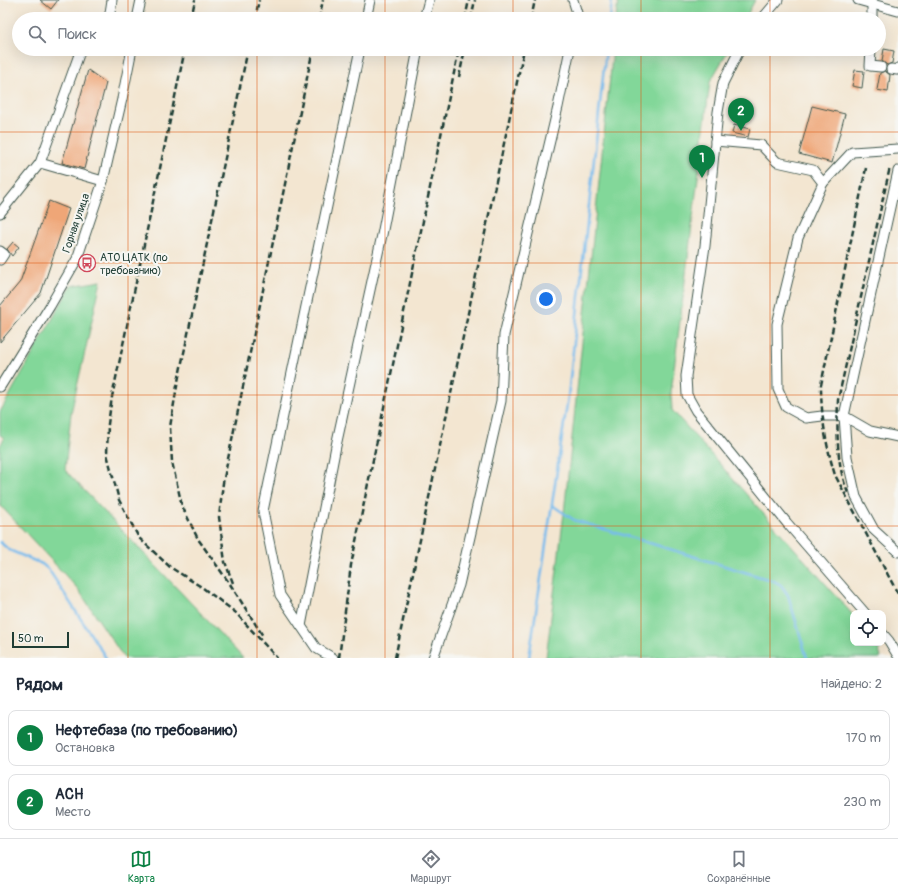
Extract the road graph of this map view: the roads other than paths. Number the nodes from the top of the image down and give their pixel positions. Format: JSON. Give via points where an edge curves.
{"nodes":[{"id":1,"x":112,"y":0,"type":"edge"},
{"id":2,"x":141,"y":0,"type":"edge"},
{"id":3,"x":370,"y":0,"type":"edge"},
{"id":4,"x":429,"y":0,"type":"edge"},
{"id":5,"x":573,"y":0,"type":"edge"},
{"id":6,"x":778,"y":0,"type":"edge"},
{"id":7,"x":858,"y":0,"type":"edge"},
{"id":8,"x":872,"y":4,"type":"junction"},
{"id":9,"x":898,"y":11,"type":"edge"},
{"id":10,"x":110,"y":12,"type":"edge"},
{"id":11,"x":138,"y":12,"type":"edge"},
{"id":12,"x":367,"y":12,"type":"edge"},
{"id":13,"x":426,"y":12,"type":"edge"},
{"id":14,"x":577,"y":12,"type":"edge"},
{"id":15,"x":768,"y":12,"type":"edge"},
{"id":16,"x":872,"y":12,"type":"edge"},
{"id":17,"x":78,"y":56,"type":"edge"},
{"id":18,"x":131,"y":56,"type":"edge"},
{"id":19,"x":359,"y":56,"type":"edge"},
{"id":20,"x":417,"y":56,"type":"edge"},
{"id":21,"x":569,"y":56,"type":"edge"},
{"id":22,"x":736,"y":56,"type":"edge"},
{"id":23,"x":871,"y":56,"type":"edge"},
{"id":24,"x":881,"y":68,"type":"dead end"},
{"id":25,"x":715,"y":141,"type":"junction"},
{"id":26,"x":898,"y":149,"type":"edge"},
{"id":27,"x":40,"y":163,"type":"junction"},
{"id":28,"x":898,"y":171,"type":"edge"},
{"id":29,"x":103,"y":181,"type":"junction"},
{"id":30,"x":823,"y":183,"type":"junction"},
{"id":31,"x":0,"y":213,"type":"edge"},
{"id":32,"x":0,"y":251,"type":"edge"},
{"id":33,"x":0,"y":260,"type":"edge"},
{"id":34,"x":0,"y":387,"type":"edge"},
{"id":35,"x":844,"y":416,"type":"junction"},
{"id":36,"x":898,"y":437,"type":"edge"},
{"id":37,"x":898,"y":552,"type":"edge"},
{"id":38,"x":862,"y":610,"type":"edge"},
{"id":39,"x":301,"y":626,"type":"junction"},
{"id":40,"x":886,"y":638,"type":"edge"},
{"id":41,"x":898,"y":656,"type":"edge"},
{"id":42,"x":333,"y":658,"type":"edge"},
{"id":43,"x":433,"y":658,"type":"edge"}],
"edges":[{"from":1,"to":10,"type":"street"},
{"from":2,"to":11,"type":"street"},
{"from":3,"to":12,"type":"street"},
{"from":4,"to":13,"type":"street"},
{"from":5,"to":14,"type":"street"},
{"from":6,"to":15,"type":"street"},
{"from":7,"to":8,"type":"street"},
{"from":8,"to":9,"type":"street"},
{"from":8,"to":16,"type":"street"},
{"from":17,"to":27,"type":"street"},
{"from":18,"to":29,"type":"street","name":"Горная улица"},
{"from":19,"to":39,"type":"street","via":[[263,511],[280,595]]},
{"from":20,"to":39,"type":"street"},
{"from":21,"to":43,"type":"street","via":[[504,335],[501,402],[459,585]]},
{"from":22,"to":25,"type":"street","via":[[723,83]]},
{"from":23,"to":24,"type":"street","via":[[870,66]]},
{"from":25,"to":30,"type":"street","via":[[761,144],[778,162],[813,170]]},
{"from":25,"to":38,"type":"street","via":[[686,376],[687,395],[696,411],[787,523]]},
{"from":26,"to":30,"type":"street","via":[[852,152]]},
{"from":27,"to":29,"type":"street"},
{"from":27,"to":31,"type":"street"},
{"from":28,"to":35,"type":"street"},
{"from":29,"to":34,"type":"street","name":"Горная улица","via":[[77,259]]},
{"from":30,"to":35,"type":"street","via":[[798,238],[777,324],[778,389],[786,407],[806,418]]},
{"from":32,"to":33,"type":"street","via":[[4,254]]},
{"from":35,"to":36,"type":"street","via":[[870,431]]},
{"from":35,"to":37,"type":"street","via":[[847,457],[856,497],[874,530]]},
{"from":39,"to":42,"type":"street","via":[[316,648]]},
{"from":40,"to":41,"type":"street"}]}
